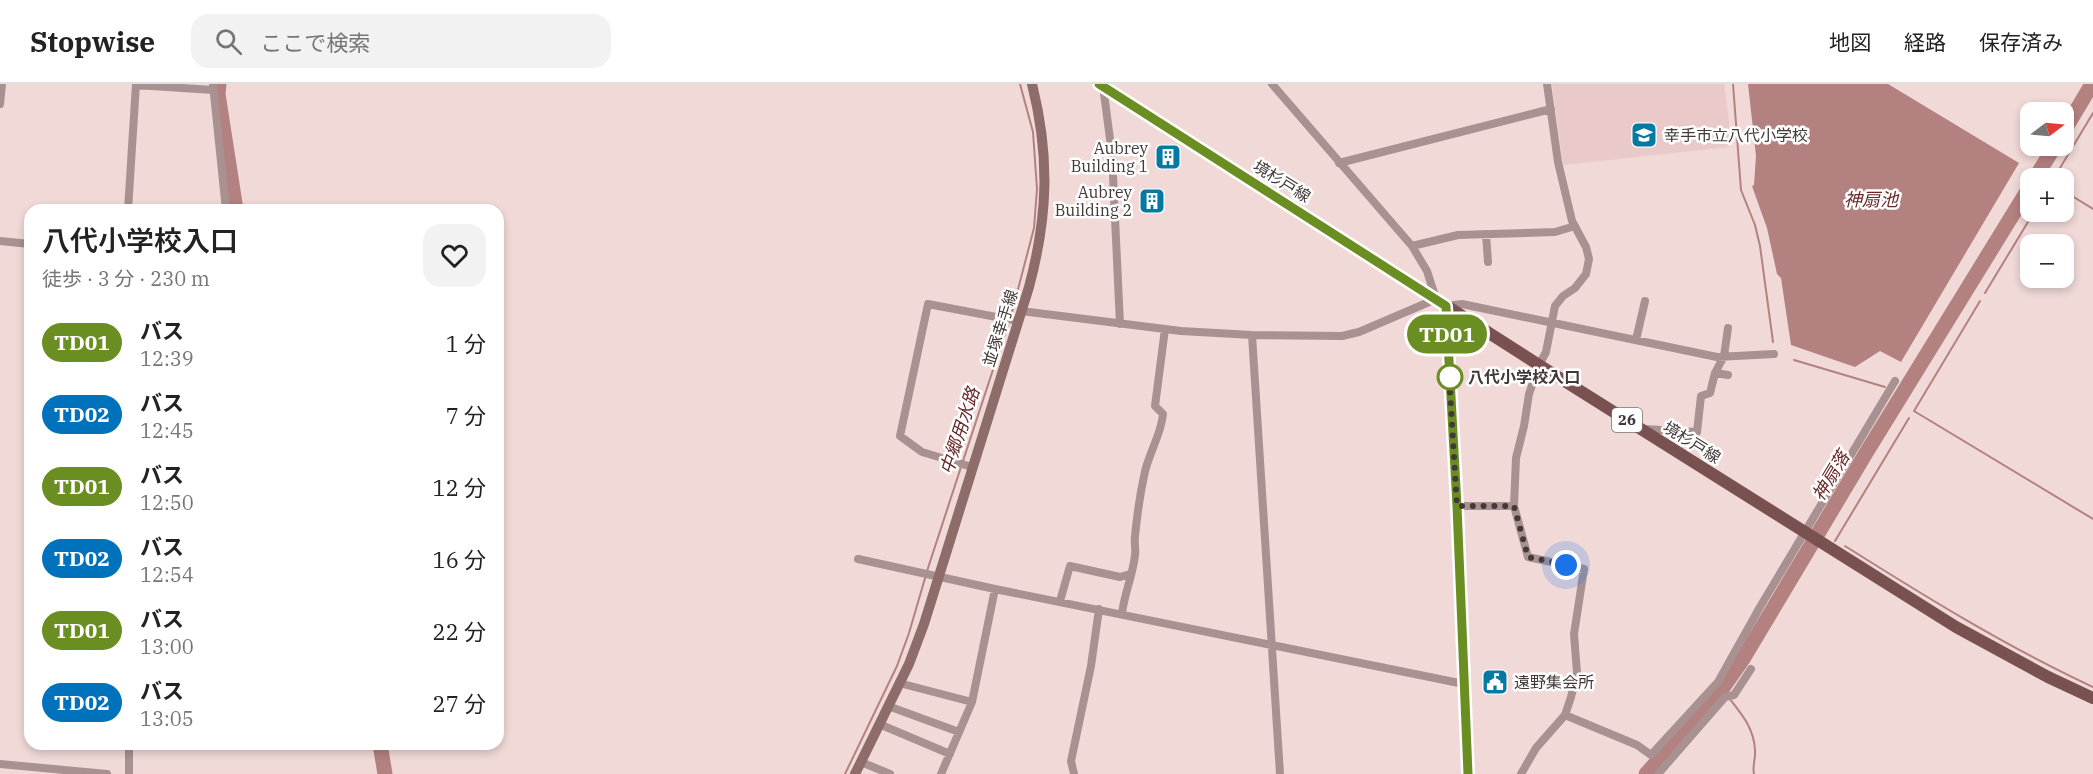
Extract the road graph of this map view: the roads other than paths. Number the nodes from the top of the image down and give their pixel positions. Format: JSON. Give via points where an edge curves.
{"nodes":[{"id":1,"x":2,"y":84,"type":"edge"},
{"id":2,"x":1032,"y":84,"type":"edge"},
{"id":3,"x":1272,"y":84,"type":"edge"},
{"id":4,"x":1547,"y":84,"type":"edge"},
{"id":5,"x":136,"y":85,"type":"edge"},
{"id":6,"x":1102,"y":85,"type":"edge"},
{"id":7,"x":213,"y":87,"type":"edge"},
{"id":8,"x":0,"y":104,"type":"edge"},
{"id":9,"x":1551,"y":109,"type":"junction"},
{"id":10,"x":1339,"y":163,"type":"junction"},
{"id":11,"x":128,"y":204,"type":"edge"},
{"id":12,"x":225,"y":204,"type":"edge"},
{"id":13,"x":1575,"y":226,"type":"junction"},
{"id":14,"x":1486,"y":234,"type":"junction"},
{"id":15,"x":0,"y":241,"type":"edge"},
{"id":16,"x":24,"y":243,"type":"edge"},
{"id":17,"x":1412,"y":246,"type":"junction"},
{"id":18,"x":1488,"y":262,"type":"dead end"},
{"id":19,"x":1645,"y":301,"type":"dead end"},
{"id":20,"x":1441,"y":303,"type":"junction"},
{"id":21,"x":1020,"y":316,"type":"junction"},
{"id":22,"x":1553,"y":322,"type":"junction"},
{"id":23,"x":1120,"y":324,"type":"junction"},
{"id":24,"x":1728,"y":328,"type":"dead end"},
{"id":25,"x":1165,"y":329,"type":"junction"},
{"id":26,"x":1252,"y":335,"type":"junction"},
{"id":27,"x":1636,"y":340,"type":"junction"},
{"id":28,"x":1774,"y":354,"type":"dead end"},
{"id":29,"x":1724,"y":356,"type":"junction"},
{"id":30,"x":1539,"y":366,"type":"junction"},
{"id":31,"x":1715,"y":374,"type":"junction"},
{"id":32,"x":1728,"y":375,"type":"dead end"},
{"id":33,"x":1895,"y":381,"type":"dead end"},
{"id":34,"x":1641,"y":429,"type":"junction"},
{"id":35,"x":972,"y":467,"type":"junction"},
{"id":36,"x":1457,"y":506,"type":"junction"},
{"id":37,"x":1514,"y":506,"type":"junction"},
{"id":38,"x":1806,"y":533,"type":"junction"},
{"id":39,"x":858,"y":559,"type":"dead end"},
{"id":40,"x":1130,"y":574,"type":"junction"},
{"id":41,"x":939,"y":577,"type":"junction"},
{"id":42,"x":995,"y":589,"type":"junction"},
{"id":43,"x":1060,"y":601,"type":"junction"},
{"id":44,"x":1099,"y":609,"type":"junction"},
{"id":45,"x":1122,"y":614,"type":"junction"},
{"id":46,"x":1272,"y":645,"type":"junction"},
{"id":47,"x":1751,"y":669,"type":"dead end"},
{"id":48,"x":899,"y":683,"type":"junction"},
{"id":49,"x":1464,"y":684,"type":"junction"},
{"id":50,"x":1710,"y":692,"type":"junction"},
{"id":51,"x":2093,"y":698,"type":"edge"},
{"id":52,"x":972,"y":702,"type":"junction"},
{"id":53,"x":1720,"y":703,"type":"junction"},
{"id":54,"x":888,"y":706,"type":"junction"},
{"id":55,"x":1565,"y":715,"type":"junction"},
{"id":56,"x":879,"y":724,"type":"junction"},
{"id":57,"x":959,"y":732,"type":"junction"},
{"id":58,"x":129,"y":750,"type":"edge"},
{"id":59,"x":950,"y":754,"type":"junction"},
{"id":60,"x":861,"y":762,"type":"junction"},
{"id":61,"x":0,"y":764,"type":"edge"},
{"id":62,"x":107,"y":774,"type":"edge"},
{"id":63,"x":129,"y":774,"type":"edge"},
{"id":64,"x":855,"y":774,"type":"edge"},
{"id":65,"x":890,"y":774,"type":"edge"},
{"id":66,"x":941,"y":774,"type":"edge"},
{"id":67,"x":1074,"y":774,"type":"edge"},
{"id":68,"x":1280,"y":774,"type":"edge"},
{"id":69,"x":1468,"y":774,"type":"edge"},
{"id":70,"x":1521,"y":774,"type":"edge"},
{"id":71,"x":1658,"y":774,"type":"edge"}],
"edges":[{"from":1,"to":8,"type":"street"},
{"from":2,"to":21,"type":"main road","name":"並塚幸手線","via":[[1044,146],[1045,197],[1037,256]]},
{"from":3,"to":10,"type":"street"},
{"from":4,"to":9,"type":"street"},
{"from":5,"to":7,"type":"street"},
{"from":5,"to":11,"type":"street"},
{"from":6,"to":20,"type":"main road","name":"境杉戸線","number":"26"},
{"from":6,"to":23,"type":"street","via":[[1112,154]]},
{"from":7,"to":12,"type":"street"},
{"from":9,"to":10,"type":"street"},
{"from":9,"to":13,"type":"street","via":[[1558,162]]},
{"from":10,"to":17,"type":"street"},
{"from":13,"to":14,"type":"street","via":[[1556,232]]},
{"from":13,"to":22,"type":"street","via":[[1586,247],[1588,269],[1575,288],[1558,301]]},
{"from":14,"to":17,"type":"street","via":[[1458,235]]},
{"from":14,"to":18,"type":"street"},
{"from":15,"to":16,"type":"street"},
{"from":17,"to":20,"type":"street"},
{"from":19,"to":27,"type":"street"},
{"from":20,"to":22,"type":"street"},
{"from":20,"to":26,"type":"street","via":[[1342,336]]},
{"from":20,"to":30,"type":"main road","name":"境杉戸線","number":"26"},
{"from":20,"to":36,"type":"street"},
{"from":21,"to":23,"type":"street"},
{"from":21,"to":35,"type":"main road","name":"並塚幸手線"},
{"from":21,"to":35,"type":"street","via":[[928,303],[900,436],[922,452]]},
{"from":22,"to":27,"type":"street"},
{"from":22,"to":30,"type":"street"},
{"from":23,"to":25,"type":"street"},
{"from":24,"to":29,"type":"street"},
{"from":25,"to":26,"type":"street"},
{"from":25,"to":40,"type":"street","via":[[1155,406],[1163,414],[1162,425],[1149,452],[1144,475]]},
{"from":26,"to":46,"type":"street"},
{"from":27,"to":29,"type":"street"},
{"from":28,"to":29,"type":"street"},
{"from":29,"to":31,"type":"street"},
{"from":30,"to":34,"type":"main road","name":"境杉戸線","number":"26"},
{"from":30,"to":37,"type":"street","via":[[1516,458]]},
{"from":31,"to":32,"type":"street"},
{"from":31,"to":34,"type":"street","via":[[1710,393],[1701,396],[1697,432]]},
{"from":33,"to":38,"type":"street"},
{"from":34,"to":38,"type":"main road","name":"境杉戸線","number":"26"},
{"from":35,"to":41,"type":"main road","name":"並塚幸手線"},
{"from":36,"to":37,"type":"street"},
{"from":36,"to":49,"type":"street"},
{"from":37,"to":55,"type":"street","via":[[1528,557],[1584,569],[1574,634],[1577,673]]},
{"from":38,"to":50,"type":"street"},
{"from":38,"to":51,"type":"main road","name":"境杉戸線","number":"26","via":[[1956,627]]},
{"from":39,"to":41,"type":"street"},
{"from":40,"to":43,"type":"street","via":[[1120,577],[1070,566]]},
{"from":40,"to":45,"type":"street"},
{"from":41,"to":42,"type":"street"},
{"from":41,"to":48,"type":"main road","name":"並塚幸手線"},
{"from":42,"to":43,"type":"street"},
{"from":42,"to":52,"type":"street"},
{"from":43,"to":44,"type":"street"},
{"from":44,"to":45,"type":"street"},
{"from":44,"to":67,"type":"street","via":[[1071,761]]},
{"from":45,"to":46,"type":"street"},
{"from":46,"to":49,"type":"street"},
{"from":46,"to":68,"type":"street"},
{"from":47,"to":53,"type":"street","via":[[1734,695]]},
{"from":48,"to":52,"type":"street"},
{"from":48,"to":54,"type":"main road","name":"並塚幸手線"},
{"from":49,"to":69,"type":"street"},
{"from":50,"to":53,"type":"street"},
{"from":50,"to":55,"type":"street","via":[[1651,755],[1636,744]]},
{"from":52,"to":57,"type":"street"},
{"from":53,"to":71,"type":"street"},
{"from":54,"to":56,"type":"main road","name":"並塚幸手線"},
{"from":54,"to":57,"type":"street"},
{"from":55,"to":70,"type":"street","via":[[1536,748]]},
{"from":56,"to":59,"type":"street"},
{"from":56,"to":60,"type":"main road","name":"並塚幸手線"},
{"from":57,"to":59,"type":"street"},
{"from":58,"to":63,"type":"street"},
{"from":59,"to":66,"type":"street"},
{"from":60,"to":64,"type":"main road","name":"並塚幸手線"},
{"from":60,"to":65,"type":"street"},
{"from":61,"to":62,"type":"street"}]}
